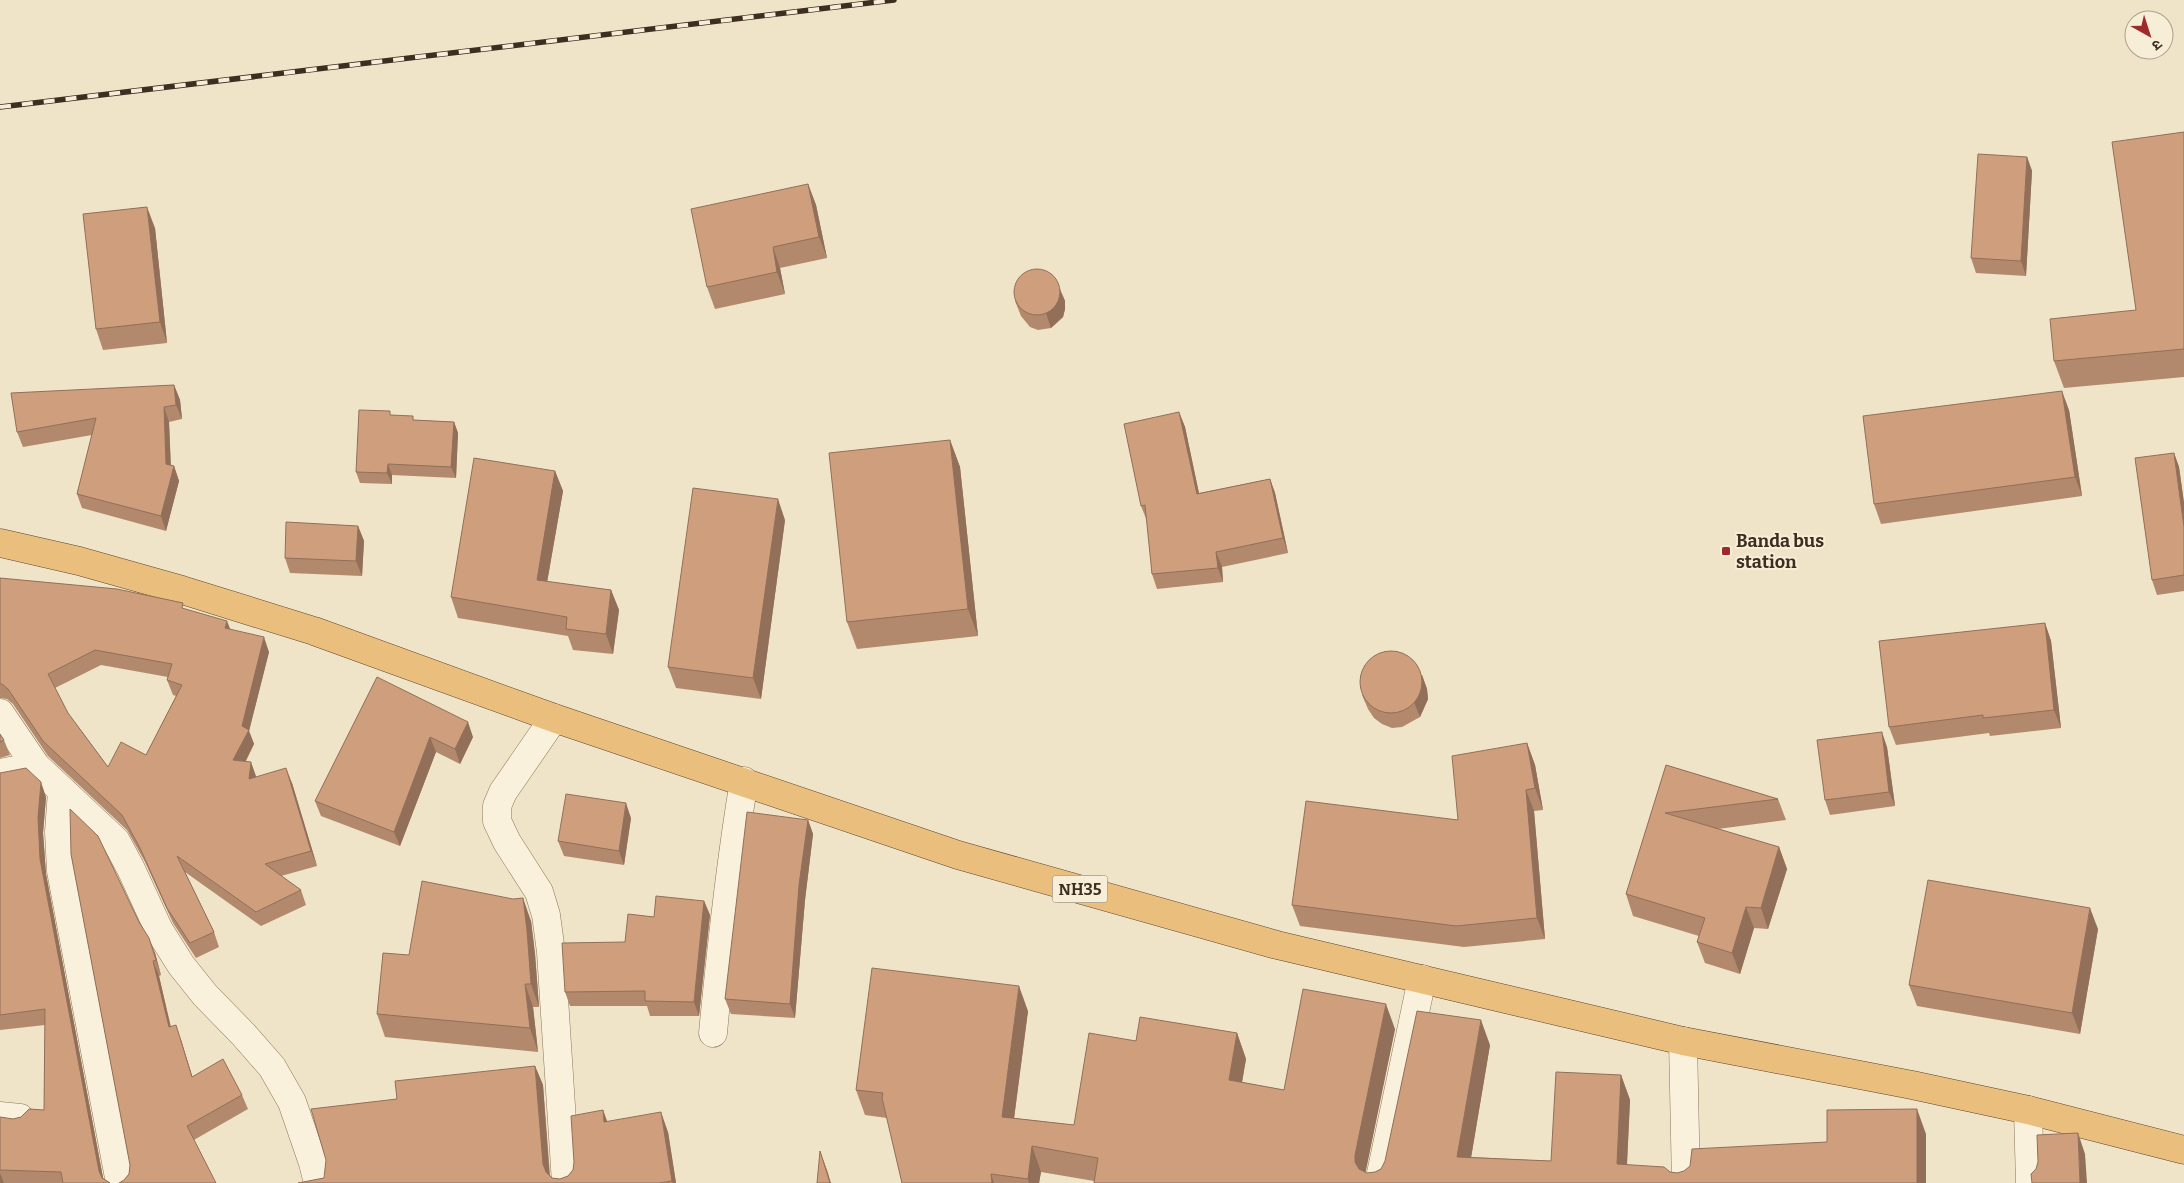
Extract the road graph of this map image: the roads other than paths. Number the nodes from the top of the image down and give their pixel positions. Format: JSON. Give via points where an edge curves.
{"nodes":[{"id":1,"x":0,"y":543,"type":"edge"},
{"id":2,"x":0,"y":713,"type":"edge"},
{"id":3,"x":554,"y":718,"type":"junction"},
{"id":4,"x":36,"y":766,"type":"junction"},
{"id":5,"x":0,"y":773,"type":"edge"},
{"id":6,"x":744,"y":781,"type":"junction"},
{"id":7,"x":62,"y":791,"type":"junction"},
{"id":8,"x":1422,"y":979,"type":"junction"},
{"id":9,"x":713,"y":1033,"type":"dead end"},
{"id":10,"x":1683,"y":1041,"type":"junction"},
{"id":11,"x":2028,"y":1110,"type":"junction"},
{"id":12,"x":2184,"y":1150,"type":"edge"},
{"id":13,"x":120,"y":1183,"type":"edge"},
{"id":14,"x":318,"y":1183,"type":"edge"},
{"id":15,"x":566,"y":1183,"type":"edge"},
{"id":16,"x":1379,"y":1183,"type":"edge"},
{"id":17,"x":1686,"y":1183,"type":"edge"},
{"id":18,"x":2030,"y":1183,"type":"edge"}],
"edges":[{"from":1,"to":3,"type":"highway","number":"NH35","via":[[172,587],[304,628]]},
{"from":2,"to":4,"type":"street"},
{"from":3,"to":6,"type":"highway","number":"NH35"},
{"from":3,"to":15,"type":"street","via":[[503,792],[496,806],[496,821],[539,892],[546,915]]},
{"from":4,"to":5,"type":"street"},
{"from":4,"to":7,"type":"street"},
{"from":6,"to":8,"type":"highway","number":"NH35","via":[[967,857],[1277,945]]},
{"from":6,"to":9,"type":"street","via":[[723,924]]},
{"from":7,"to":13,"type":"street","via":[[58,832],[61,871]]},
{"from":7,"to":14,"type":"street","via":[[116,841],[159,930],[181,965],[272,1067],[292,1102]]},
{"from":8,"to":10,"type":"highway","number":"NH35"},
{"from":8,"to":16,"type":"street"},
{"from":10,"to":11,"type":"highway","number":"NH35"},
{"from":10,"to":17,"type":"street"},
{"from":11,"to":12,"type":"highway","number":"NH35"},
{"from":11,"to":18,"type":"street"}]}
